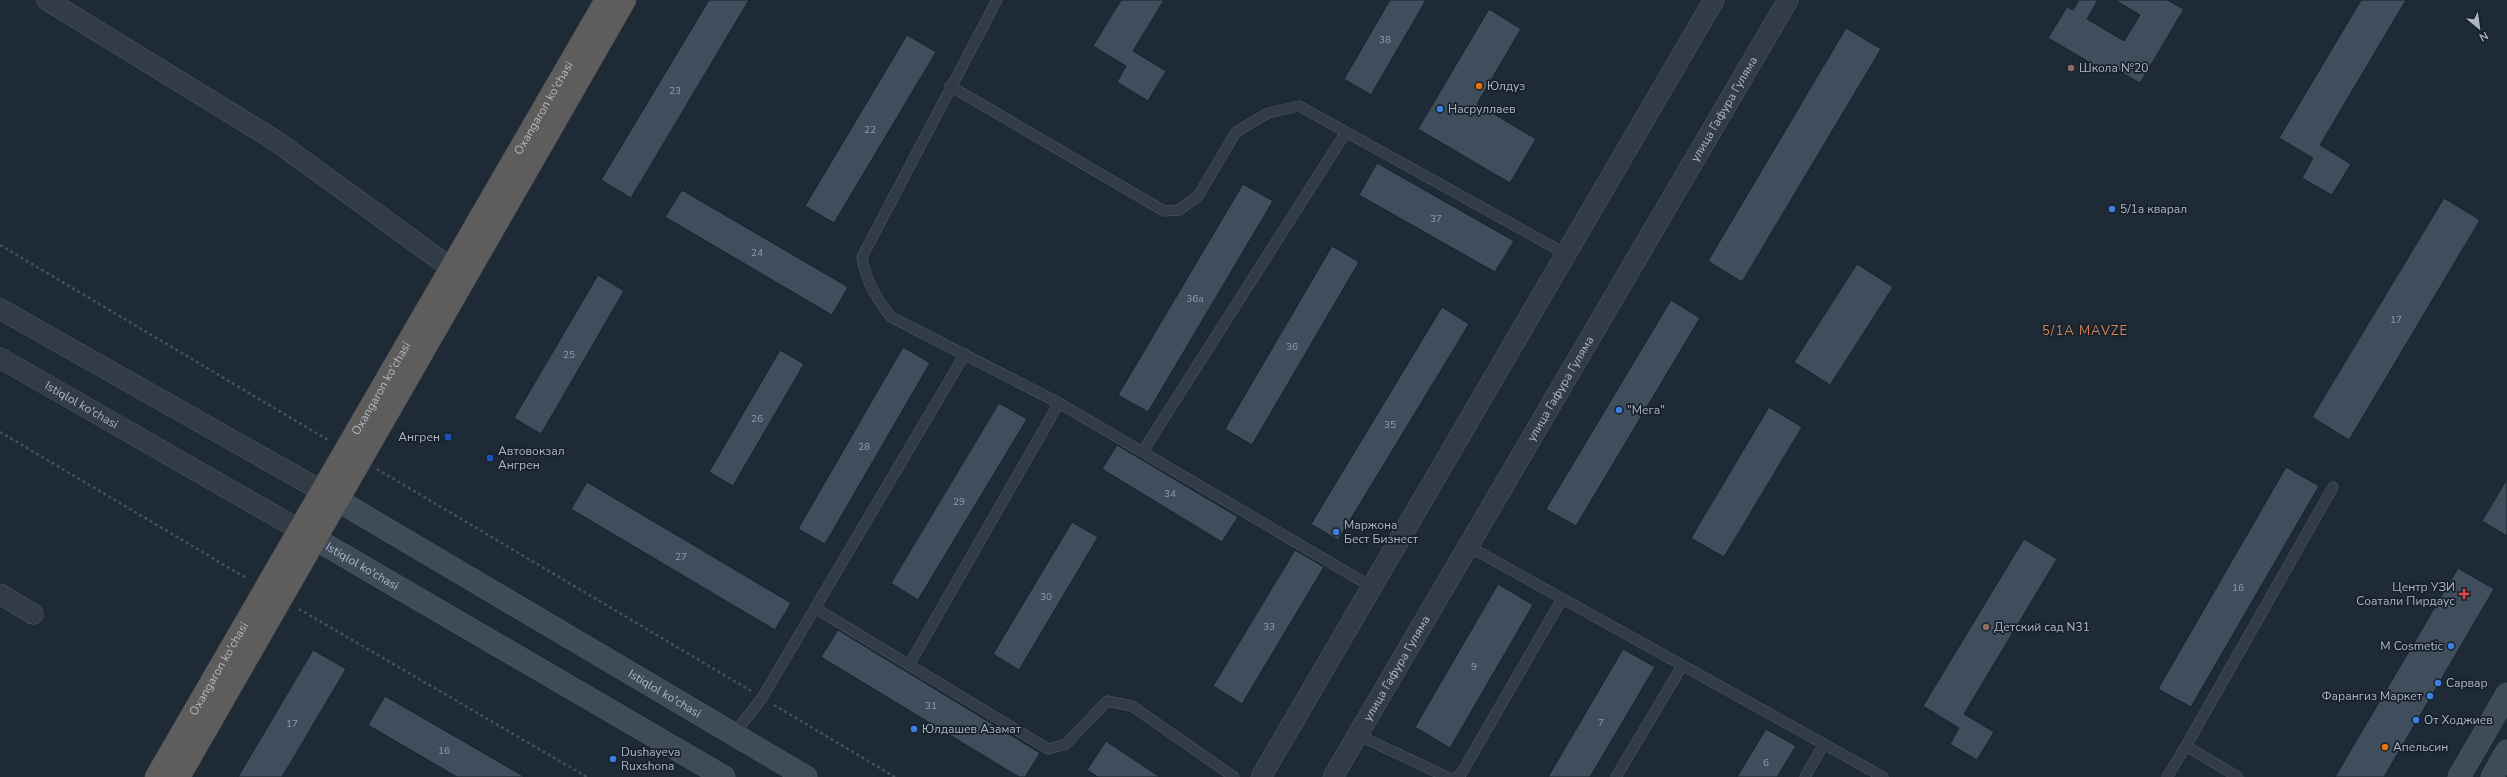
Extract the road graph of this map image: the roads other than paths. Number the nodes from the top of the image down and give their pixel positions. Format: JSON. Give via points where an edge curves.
{"nodes":[{"id":1,"x":47,"y":0,"type":"edge"},
{"id":2,"x":606,"y":0,"type":"edge"},
{"id":3,"x":625,"y":0,"type":"edge"},
{"id":4,"x":997,"y":0,"type":"edge"},
{"id":5,"x":1714,"y":0,"type":"edge"},
{"id":6,"x":1788,"y":0,"type":"edge"},
{"id":7,"x":950,"y":86,"type":"junction"},
{"id":8,"x":1346,"y":132,"type":"junction"},
{"id":9,"x":1566,"y":254,"type":"junction"},
{"id":10,"x":451,"y":268,"type":"junction"},
{"id":11,"x":0,"y":309,"type":"edge"},
{"id":12,"x":965,"y":354,"type":"junction"},
{"id":13,"x":0,"y":358,"type":"edge"},
{"id":14,"x":1060,"y":403,"type":"junction"},
{"id":15,"x":1144,"y":451,"type":"junction"},
{"id":16,"x":354,"y":455,"type":"junction"},
{"id":17,"x":2333,"y":487,"type":"dead end"},
{"id":18,"x":330,"y":496,"type":"junction"},
{"id":19,"x":308,"y":535,"type":"junction"},
{"id":20,"x":1468,"y":546,"type":"junction"},
{"id":21,"x":1372,"y":587,"type":"junction"},
{"id":22,"x":0,"y":594,"type":"edge"},
{"id":23,"x":1562,"y":599,"type":"junction"},
{"id":24,"x":815,"y":608,"type":"junction"},
{"id":25,"x":33,"y":614,"type":"dead end"},
{"id":26,"x":909,"y":665,"type":"junction"},
{"id":27,"x":1682,"y":666,"type":"junction"},
{"id":28,"x":2507,"y":694,"type":"edge"},
{"id":29,"x":734,"y":734,"type":"junction"},
{"id":30,"x":1358,"y":735,"type":"junction"},
{"id":31,"x":1824,"y":744,"type":"junction"},
{"id":32,"x":2186,"y":746,"type":"junction"},
{"id":33,"x":2507,"y":751,"type":"edge"},
{"id":34,"x":156,"y":777,"type":"edge"},
{"id":35,"x":179,"y":777,"type":"edge"},
{"id":36,"x":724,"y":777,"type":"edge"},
{"id":37,"x":806,"y":777,"type":"edge"},
{"id":38,"x":1234,"y":777,"type":"edge"},
{"id":39,"x":1261,"y":777,"type":"edge"},
{"id":40,"x":1333,"y":777,"type":"edge"},
{"id":41,"x":1447,"y":777,"type":"edge"},
{"id":42,"x":1456,"y":777,"type":"edge"},
{"id":43,"x":1616,"y":777,"type":"edge"},
{"id":44,"x":1805,"y":777,"type":"edge"},
{"id":45,"x":1883,"y":777,"type":"edge"},
{"id":46,"x":2167,"y":777,"type":"edge"},
{"id":47,"x":2238,"y":777,"type":"edge"},
{"id":48,"x":2459,"y":777,"type":"edge"},
{"id":49,"x":2492,"y":777,"type":"edge"}],
"edges":[{"from":1,"to":10,"type":"street","via":[[276,141]]},
{"from":2,"to":10,"type":"highway","name":"Oxangaron ko'chasi"},
{"from":3,"to":16,"type":"highway","name":"Oxangaron ko'chasi"},
{"from":4,"to":7,"type":"lane"},
{"from":5,"to":9,"type":"street"},
{"from":6,"to":20,"type":"street","name":"улица Гафура Гуляма"},
{"from":7,"to":8,"type":"lane","via":[[1164,211],[1179,210],[1198,196],[1236,132],[1268,113],[1299,106]]},
{"from":7,"to":12,"type":"lane","via":[[862,257],[864,273],[890,317]]},
{"from":8,"to":9,"type":"lane"},
{"from":8,"to":15,"type":"lane"},
{"from":9,"to":21,"type":"street"},
{"from":10,"to":16,"type":"highway","name":"Oxangaron ko'chasi"},
{"from":11,"to":18,"type":"street","name":"Istiqlol ko'chasi"},
{"from":12,"to":14,"type":"lane"},
{"from":12,"to":24,"type":"lane"},
{"from":13,"to":19,"type":"street","name":"Istiqlol ko'chasi"},
{"from":14,"to":15,"type":"lane"},
{"from":14,"to":26,"type":"lane"},
{"from":15,"to":21,"type":"lane"},
{"from":16,"to":18,"type":"highway","name":"Oxangaron ko'chasi"},
{"from":17,"to":32,"type":"lane"},
{"from":18,"to":19,"type":"highway","name":"Oxangaron ko'chasi"},
{"from":18,"to":29,"type":"main road","name":"Istiqlol ko'chasi"},
{"from":19,"to":34,"type":"highway","name":"Oxangaron ko'chasi"},
{"from":19,"to":35,"type":"highway","name":"Oxangaron ko'chasi"},
{"from":19,"to":36,"type":"main road","name":"Istiqlol ko'chasi"},
{"from":20,"to":23,"type":"lane"},
{"from":20,"to":30,"type":"street","name":"улица Гафура Гуляма"},
{"from":21,"to":39,"type":"street"},
{"from":22,"to":25,"type":"street"},
{"from":23,"to":27,"type":"lane"},
{"from":23,"to":42,"type":"lane","via":[[1461,774]]},
{"from":24,"to":26,"type":"lane"},
{"from":24,"to":29,"type":"lane","via":[[762,698]]},
{"from":26,"to":38,"type":"lane","via":[[1048,749],[1066,744],[1107,702],[1132,706]]},
{"from":27,"to":31,"type":"lane"},
{"from":27,"to":43,"type":"lane"},
{"from":28,"to":48,"type":"main road"},
{"from":29,"to":37,"type":"main road","name":"Istiqlol ko'chasi"},
{"from":30,"to":40,"type":"street","name":"улица Гафура Гуляма"},
{"from":30,"to":41,"type":"lane"},
{"from":31,"to":44,"type":"lane"},
{"from":31,"to":45,"type":"lane"},
{"from":32,"to":46,"type":"lane"},
{"from":32,"to":47,"type":"lane"},
{"from":33,"to":49,"type":"main road"}]}
